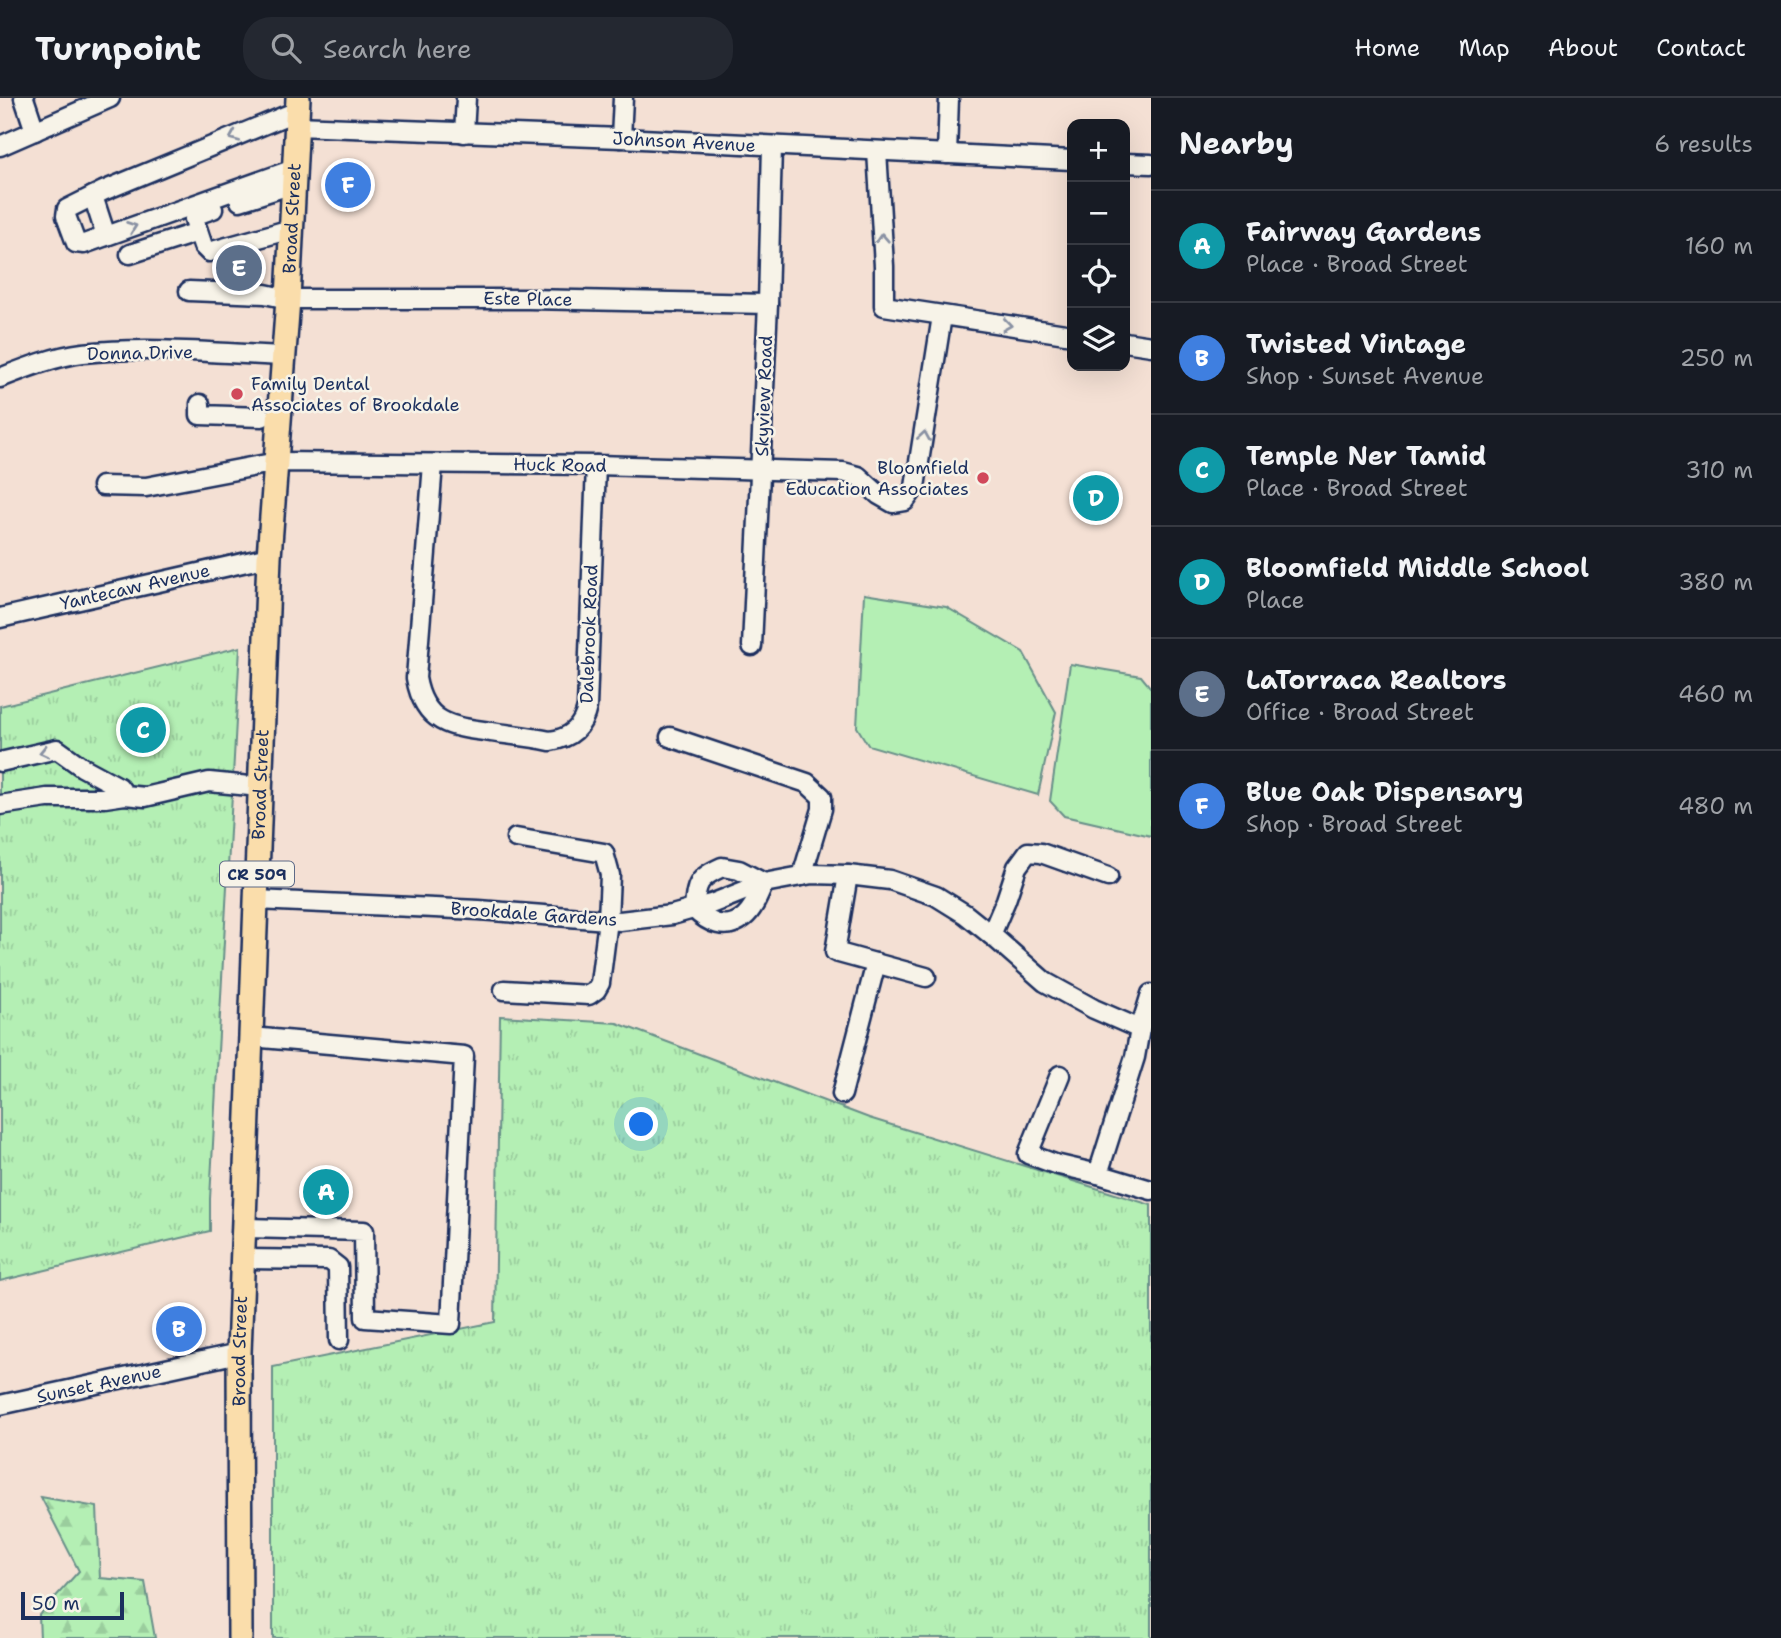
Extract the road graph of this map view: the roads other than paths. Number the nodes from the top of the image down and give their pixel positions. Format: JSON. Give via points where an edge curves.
{"nodes":[{"id":1,"x":24,"y":98,"type":"edge"},
{"id":2,"x":110,"y":98,"type":"edge"},
{"id":3,"x":466,"y":98,"type":"edge"},
{"id":4,"x":623,"y":98,"type":"edge"},
{"id":5,"x":948,"y":98,"type":"edge"},
{"id":6,"x":297,"y":112,"type":"edge"},
{"id":7,"x":35,"y":131,"type":"junction"},
{"id":8,"x":464,"y":133,"type":"junction"},
{"id":9,"x":621,"y":138,"type":"junction"},
{"id":10,"x":0,"y":146,"type":"edge"},
{"id":11,"x":772,"y":146,"type":"junction"},
{"id":12,"x":877,"y":151,"type":"junction"},
{"id":13,"x":947,"y":154,"type":"junction"},
{"id":14,"x":1067,"y":160,"type":"edge"},
{"id":15,"x":1130,"y":163,"type":"edge"},
{"id":16,"x":1151,"y":164,"type":"edge"},
{"id":17,"x":294,"y":177,"type":"junction"},
{"id":18,"x":93,"y":196,"type":"junction"},
{"id":19,"x":291,"y":229,"type":"junction"},
{"id":20,"x":198,"y":232,"type":"junction"},
{"id":21,"x":106,"y":236,"type":"junction"},
{"id":22,"x":130,"y":254,"type":"dead end"},
{"id":23,"x":189,"y":291,"type":"dead end"},
{"id":24,"x":288,"y":299,"type":"junction"},
{"id":25,"x":768,"y":304,"type":"junction"},
{"id":26,"x":942,"y":316,"type":"junction"},
{"id":27,"x":1067,"y":334,"type":"edge"},
{"id":28,"x":1130,"y":343,"type":"edge"},
{"id":29,"x":1151,"y":346,"type":"edge"},
{"id":30,"x":284,"y":356,"type":"junction"},
{"id":31,"x":0,"y":378,"type":"edge"},
{"id":32,"x":200,"y":404,"type":"dead end"},
{"id":33,"x":262,"y":416,"type":"dead end"},
{"id":34,"x":277,"y":462,"type":"junction"},
{"id":35,"x":433,"y":464,"type":"junction"},
{"id":36,"x":596,"y":465,"type":"junction"},
{"id":37,"x":761,"y":470,"type":"junction"},
{"id":38,"x":102,"y":486,"type":"dead end"},
{"id":39,"x":269,"y":556,"type":"junction"},
{"id":40,"x":0,"y":618,"type":"edge"},
{"id":41,"x":752,"y":646,"type":"dead end"},
{"id":42,"x":670,"y":737,"type":"dead end"},
{"id":43,"x":0,"y":762,"type":"edge"},
{"id":44,"x":82,"y":767,"type":"junction"},
{"id":45,"x":260,"y":786,"type":"junction"},
{"id":46,"x":125,"y":795,"type":"junction"},
{"id":47,"x":74,"y":798,"type":"junction"},
{"id":48,"x":0,"y":805,"type":"edge"},
{"id":49,"x":516,"y":838,"type":"dead end"},
{"id":50,"x":848,"y":875,"type":"junction"},
{"id":51,"x":802,"y":876,"type":"junction"},
{"id":52,"x":1108,"y":877,"type":"dead end"},
{"id":53,"x":764,"y":883,"type":"junction"},
{"id":54,"x":256,"y":900,"type":"junction"},
{"id":55,"x":694,"y":909,"type":"junction"},
{"id":56,"x":608,"y":920,"type":"junction"},
{"id":57,"x":991,"y":935,"type":"junction"},
{"id":58,"x":876,"y":963,"type":"junction"},
{"id":59,"x":926,"y":977,"type":"dead end"},
{"id":60,"x":504,"y":990,"type":"dead end"},
{"id":61,"x":1151,"y":997,"type":"edge"},
{"id":62,"x":1140,"y":1029,"type":"junction"},
{"id":63,"x":251,"y":1037,"type":"junction"},
{"id":64,"x":1143,"y":1054,"type":"edge"},
{"id":65,"x":1060,"y":1075,"type":"dead end"},
{"id":66,"x":842,"y":1094,"type":"dead end"},
{"id":67,"x":1098,"y":1174,"type":"junction"},
{"id":68,"x":1151,"y":1190,"type":"edge"},
{"id":69,"x":244,"y":1228,"type":"junction"},
{"id":70,"x":243,"y":1259,"type":"junction"},
{"id":71,"x":339,"y":1340,"type":"dead end"},
{"id":72,"x":239,"y":1353,"type":"junction"},
{"id":73,"x":0,"y":1405,"type":"edge"},
{"id":74,"x":240,"y":1638,"type":"edge"}],
"edges":[{"from":1,"to":7,"type":"street"},
{"from":2,"to":7,"type":"street"},
{"from":3,"to":8,"type":"street"},
{"from":4,"to":9,"type":"street"},
{"from":5,"to":13,"type":"street"},
{"from":6,"to":8,"type":"street","name":"Johnson Avenue"},
{"from":6,"to":17,"type":"main road","name":"Broad Street","number":"CR 509"},
{"from":6,"to":18,"type":"street","one_way":true},
{"from":7,"to":10,"type":"street"},
{"from":8,"to":9,"type":"street","name":"Johnson Avenue"},
{"from":9,"to":11,"type":"street","name":"Johnson Avenue"},
{"from":11,"to":12,"type":"street","name":"Johnson Avenue"},
{"from":11,"to":25,"type":"street","name":"Skyview Road"},
{"from":12,"to":13,"type":"street","name":"Johnson Avenue"},
{"from":26,"to":12,"type":"street","one_way":true,"via":[[884,306]]},
{"from":13,"to":14,"type":"street","name":"Johnson Avenue"},
{"from":15,"to":16,"type":"street"},
{"from":17,"to":19,"type":"main road","name":"Broad Street","number":"CR 509"},
{"from":17,"to":20,"type":"street","via":[[196,215]]},
{"from":21,"to":17,"type":"street","one_way":true},
{"from":18,"to":21,"type":"street"},
{"from":18,"to":21,"type":"street","via":[[67,209],[66,216],[76,243]]},
{"from":19,"to":20,"type":"street","via":[[209,251]]},
{"from":19,"to":24,"type":"main road","name":"Broad Street","number":"CR 509"},
{"from":20,"to":22,"type":"street"},
{"from":23,"to":24,"type":"street","name":"Este Place"},
{"from":24,"to":25,"type":"street","name":"Este Place"},
{"from":24,"to":30,"type":"main road","name":"Broad Street","number":"CR 509"},
{"from":25,"to":37,"type":"street","name":"Skyview Road"},
{"from":26,"to":27,"type":"street","one_way":true},
{"from":37,"to":26,"type":"street","name":"Huck Road","one_way":true,"via":[[843,472],[858,476],[893,503],[905,501],[915,487]]},
{"from":28,"to":29,"type":"street"},
{"from":30,"to":31,"type":"street","name":"Donna Drive","via":[[144,350],[81,353]]},
{"from":30,"to":34,"type":"main road","name":"Broad Street","number":"CR 509"},
{"from":32,"to":33,"type":"street","via":[[200,415]]},
{"from":34,"to":35,"type":"street","name":"Huck Road"},
{"from":34,"to":38,"type":"street","name":"Huck Road","via":[[146,487]]},
{"from":34,"to":39,"type":"main road","name":"Broad Street","number":"CR 509"},
{"from":35,"to":36,"type":"street","name":"Huck Road"},
{"from":35,"to":36,"type":"street","name":"Dalebrook Road","via":[[416,678],[422,700],[436,718],[457,728],[550,741],[579,727],[587,707]]},
{"from":36,"to":37,"type":"street","name":"Huck Road"},
{"from":37,"to":41,"type":"street","name":"Skyview Road"},
{"from":39,"to":40,"type":"street","name":"Yantecaw Avenue"},
{"from":39,"to":45,"type":"main road","name":"Broad Street","number":"CR 509"},
{"from":42,"to":51,"type":"street","via":[[807,783],[822,797]]},
{"from":44,"to":43,"type":"street","one_way":true,"via":[[57,749]]},
{"from":44,"to":46,"type":"street"},
{"from":44,"to":47,"type":"street"},
{"from":45,"to":46,"type":"street","via":[[209,782],[145,797]]},
{"from":45,"to":54,"type":"main road","name":"Broad Street","number":"CR 509"},
{"from":46,"to":47,"type":"street"},
{"from":47,"to":48,"type":"street"},
{"from":49,"to":56,"type":"street","via":[[604,853],[610,875]]},
{"from":50,"to":51,"type":"street","name":"Brookdale Gardens"},
{"from":50,"to":57,"type":"street","name":"Brookdale Gardens","via":[[890,880],[936,896]]},
{"from":50,"to":58,"type":"street","via":[[835,952]]},
{"from":51,"to":53,"type":"street","name":"Brookdale Gardens"},
{"from":52,"to":57,"type":"street","via":[[1028,852],[1017,867]]},
{"from":53,"to":55,"type":"street","name":"Brookdale Gardens"},
{"from":53,"to":55,"type":"street","via":[[750,910],[731,923],[718,925]]},
{"from":53,"to":55,"type":"street","via":[[722,867],[699,881]]},
{"from":54,"to":56,"type":"street","name":"Brookdale Gardens"},
{"from":54,"to":63,"type":"main road","name":"Broad Street","number":"CR 509"},
{"from":55,"to":56,"type":"street","name":"Brookdale Gardens"},
{"from":56,"to":60,"type":"street","via":[[600,983],[589,995]]},
{"from":57,"to":62,"type":"street","name":"Brookdale Gardens","via":[[1045,982]]},
{"from":58,"to":59,"type":"street"},
{"from":58,"to":66,"type":"street"},
{"from":61,"to":62,"type":"street"},
{"from":62,"to":64,"type":"street"},
{"from":63,"to":69,"type":"main road","name":"Broad Street","number":"CR 509"},
{"from":63,"to":69,"type":"street","via":[[464,1056],[451,1324],[365,1318],[364,1231]]},
{"from":64,"to":67,"type":"street"},
{"from":65,"to":67,"type":"street","via":[[1028,1154]]},
{"from":67,"to":68,"type":"street"},
{"from":69,"to":70,"type":"main road","name":"Broad Street","number":"CR 509"},
{"from":70,"to":71,"type":"street","via":[[329,1260],[338,1267]]},
{"from":70,"to":72,"type":"main road","name":"Broad Street","number":"CR 509"},
{"from":72,"to":73,"type":"street","name":"Sunset Avenue"},
{"from":72,"to":74,"type":"main road","name":"Broad Street","number":"CR 509"}]}
